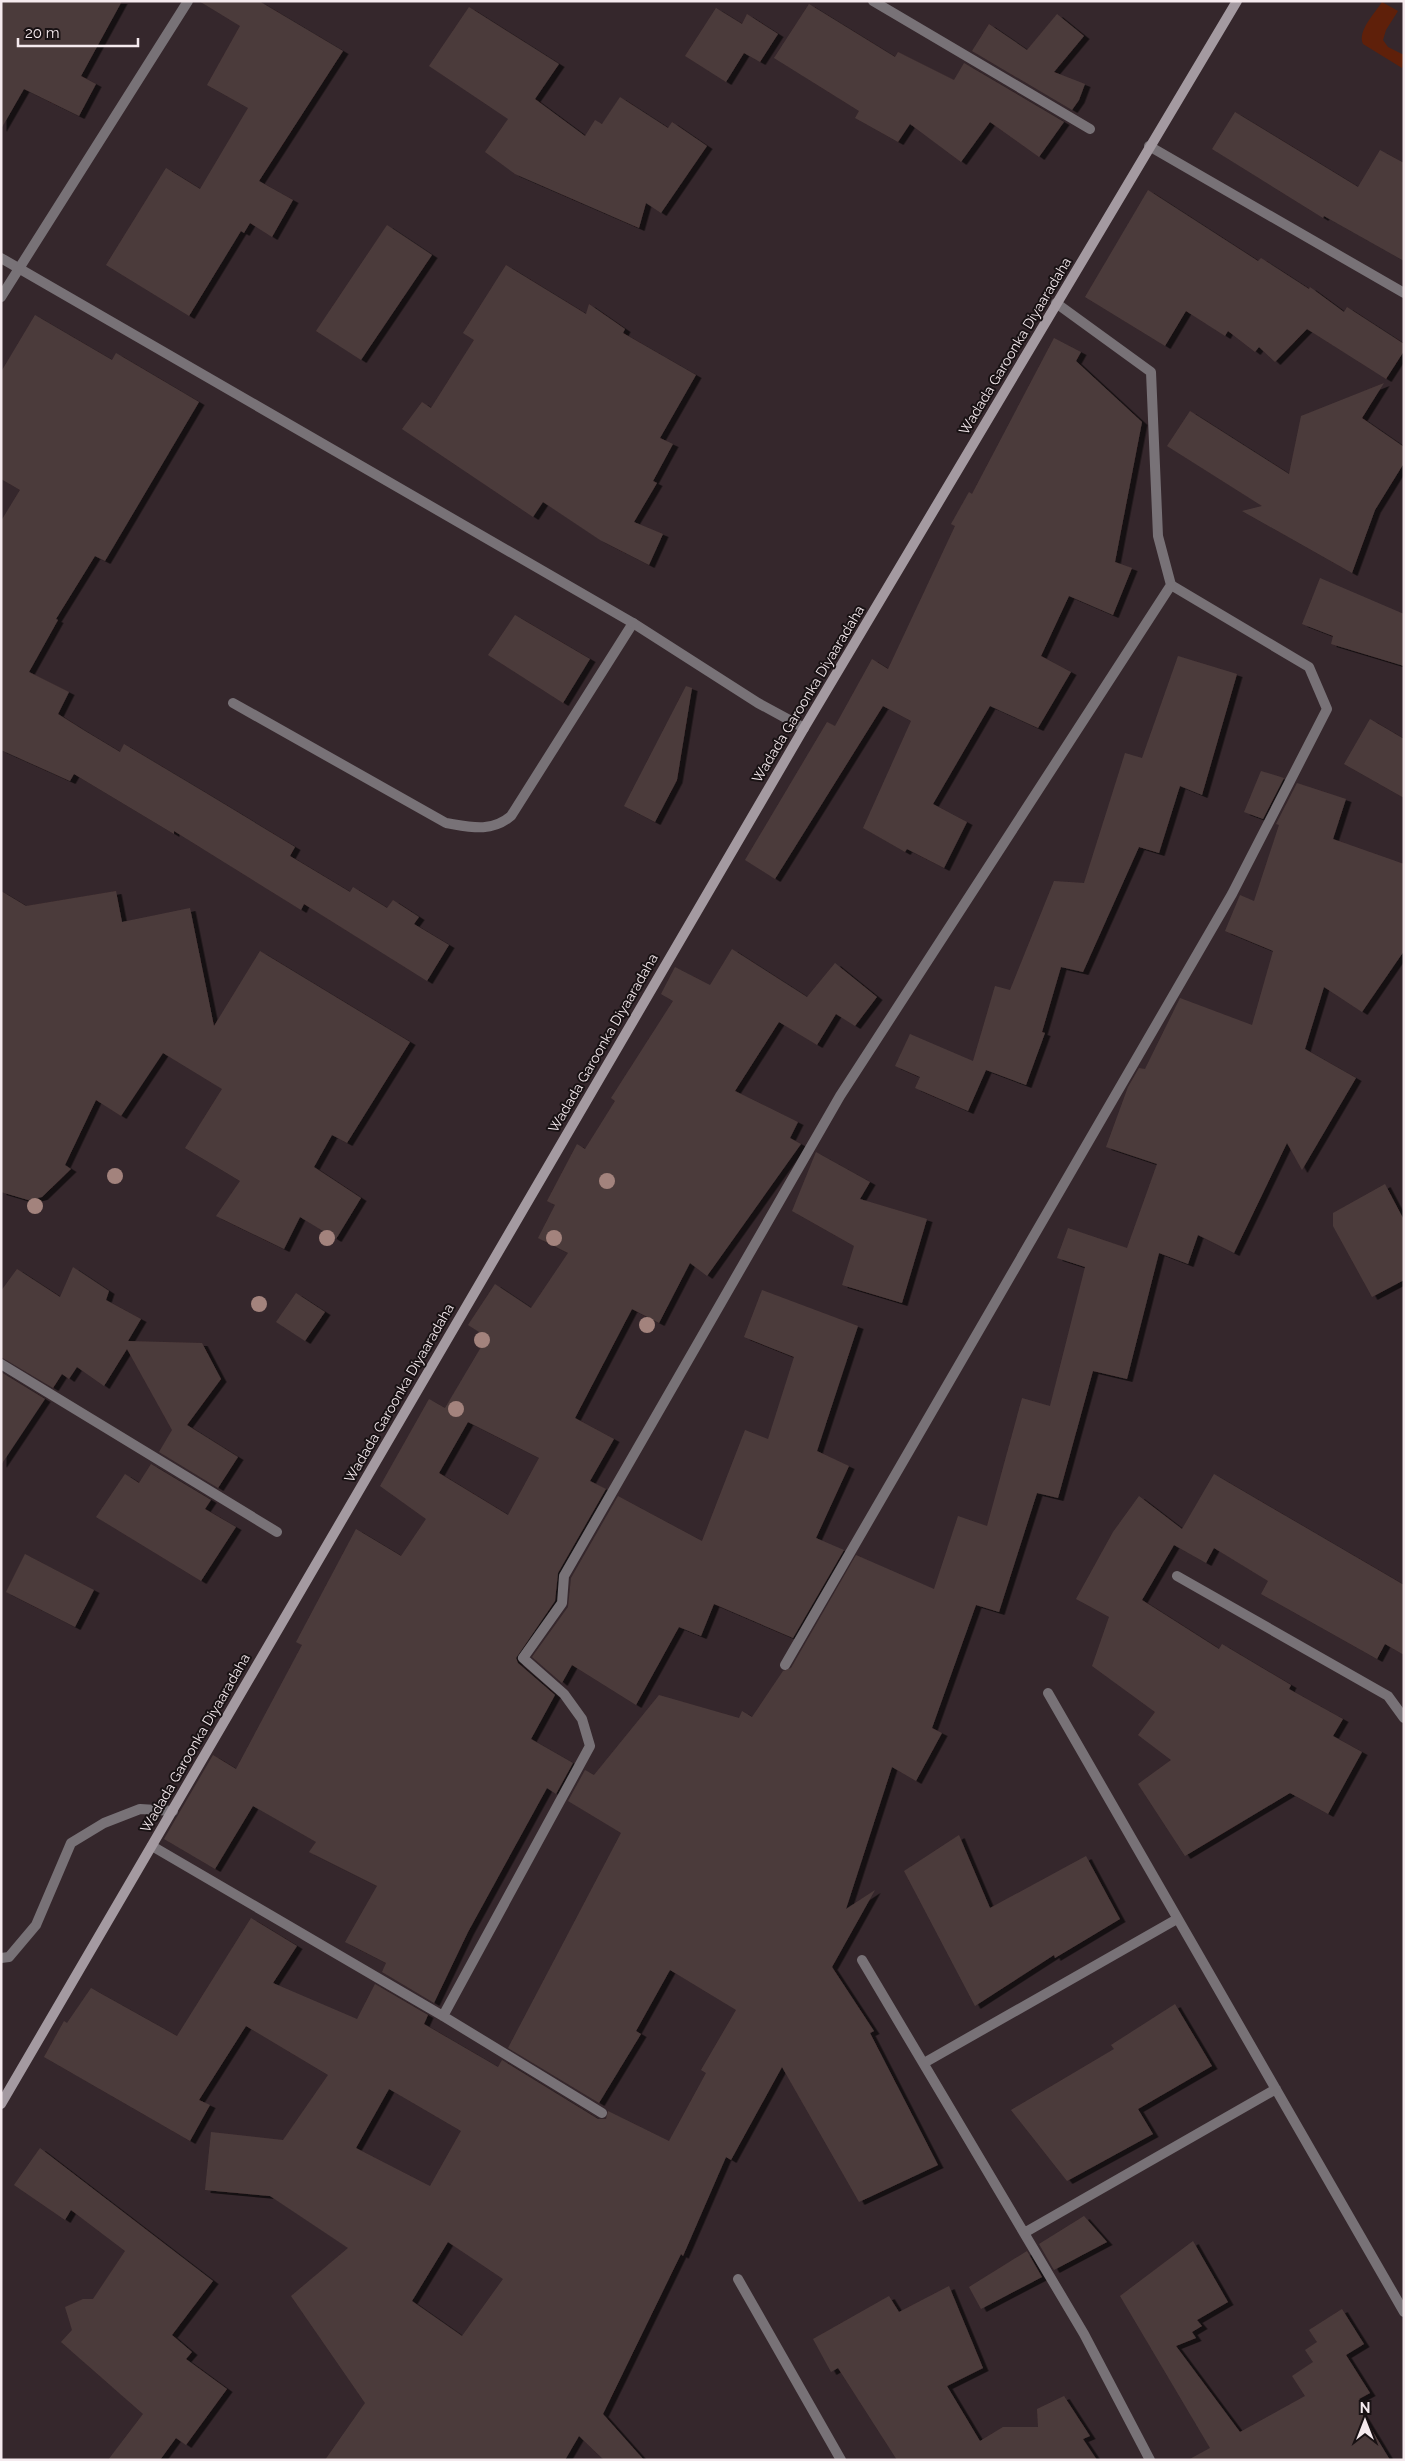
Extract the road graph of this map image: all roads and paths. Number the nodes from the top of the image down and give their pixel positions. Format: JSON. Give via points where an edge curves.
{"nodes":[{"id":1,"x":188,"y":1,"type":"edge"},
{"id":2,"x":873,"y":1,"type":"edge"},
{"id":3,"x":1237,"y":1,"type":"edge"},
{"id":4,"x":1090,"y":129,"type":"dead end"},
{"id":5,"x":1149,"y":146,"type":"junction"},
{"id":6,"x":1,"y":258,"type":"edge"},
{"id":7,"x":18,"y":267,"type":"junction"},
{"id":8,"x":1404,"y":293,"type":"edge"},
{"id":9,"x":1,"y":297,"type":"edge"},
{"id":10,"x":1056,"y":303,"type":"junction"},
{"id":11,"x":1172,"y":585,"type":"junction"},
{"id":12,"x":633,"y":623,"type":"junction"},
{"id":13,"x":234,"y":702,"type":"dead end"},
{"id":14,"x":804,"y":728,"type":"junction"},
{"id":15,"x":1,"y":1364,"type":"edge"},
{"id":16,"x":277,"y":1532,"type":"dead end"},
{"id":17,"x":1177,"y":1576,"type":"dead end"},
{"id":18,"x":785,"y":1666,"type":"dead end"},
{"id":19,"x":1048,"y":1693,"type":"dead end"},
{"id":20,"x":1404,"y":1718,"type":"edge"},
{"id":21,"x":172,"y":1810,"type":"junction"},
{"id":22,"x":152,"y":1846,"type":"junction"},
{"id":23,"x":1178,"y":1919,"type":"junction"},
{"id":24,"x":1,"y":1958,"type":"edge"},
{"id":25,"x":862,"y":1960,"type":"dead end"},
{"id":26,"x":443,"y":2016,"type":"junction"},
{"id":27,"x":924,"y":2063,"type":"junction"},
{"id":28,"x":1276,"y":2089,"type":"junction"},
{"id":29,"x":1,"y":2104,"type":"edge"},
{"id":30,"x":602,"y":2113,"type":"dead end"},
{"id":31,"x":1024,"y":2233,"type":"junction"},
{"id":32,"x":738,"y":2279,"type":"dead end"},
{"id":33,"x":1404,"y":2312,"type":"edge"},
{"id":34,"x":841,"y":2460,"type":"edge"},
{"id":35,"x":1150,"y":2460,"type":"edge"}],
"edges":[{"from":1,"to":7,"type":"street"},
{"from":2,"to":4,"type":"street"},
{"from":3,"to":5,"type":"main road","name":"Wadada Garoonka Diyaaradaha"},
{"from":5,"to":8,"type":"street"},
{"from":5,"to":10,"type":"main road","name":"Wadada Garoonka Diyaaradaha"},
{"from":6,"to":7,"type":"street"},
{"from":7,"to":9,"type":"street"},
{"from":7,"to":12,"type":"street"},
{"from":10,"to":11,"type":"street","via":[[1151,372],[1158,536]]},
{"from":10,"to":14,"type":"main road","name":"Wadada Garoonka Diyaaradaha"},
{"from":11,"to":18,"type":"street","via":[[1309,667],[1327,708],[1232,894]]},
{"from":11,"to":26,"type":"street","via":[[840,1096],[564,1576],[562,1603],[523,1658],[564,1694],[582,1719],[590,1746]]},
{"from":12,"to":13,"type":"street","via":[[511,816],[503,823],[484,829],[446,823]]},
{"from":12,"to":14,"type":"street"},
{"from":14,"to":21,"type":"main road","name":"Wadada Garoonka Diyaaradaha"},
{"from":15,"to":16,"type":"street"},
{"from":17,"to":20,"type":"street","via":[[1388,1696]]},
{"from":19,"to":23,"type":"street"},
{"from":21,"to":22,"type":"main road","name":"Wadada Garoonka Diyaaradaha"},
{"from":21,"to":24,"type":"street","via":[[140,1809],[104,1823],[71,1843],[36,1925],[8,1957]]},
{"from":22,"to":26,"type":"street"},
{"from":22,"to":29,"type":"main road","name":"Wadada Garoonka Diyaaradaha"},
{"from":23,"to":27,"type":"street"},
{"from":23,"to":28,"type":"street"},
{"from":25,"to":27,"type":"street"},
{"from":26,"to":30,"type":"street"},
{"from":27,"to":31,"type":"street"},
{"from":28,"to":31,"type":"street"},
{"from":28,"to":33,"type":"street"},
{"from":31,"to":35,"type":"street","via":[[1084,2334]]},
{"from":32,"to":34,"type":"street"}]}
